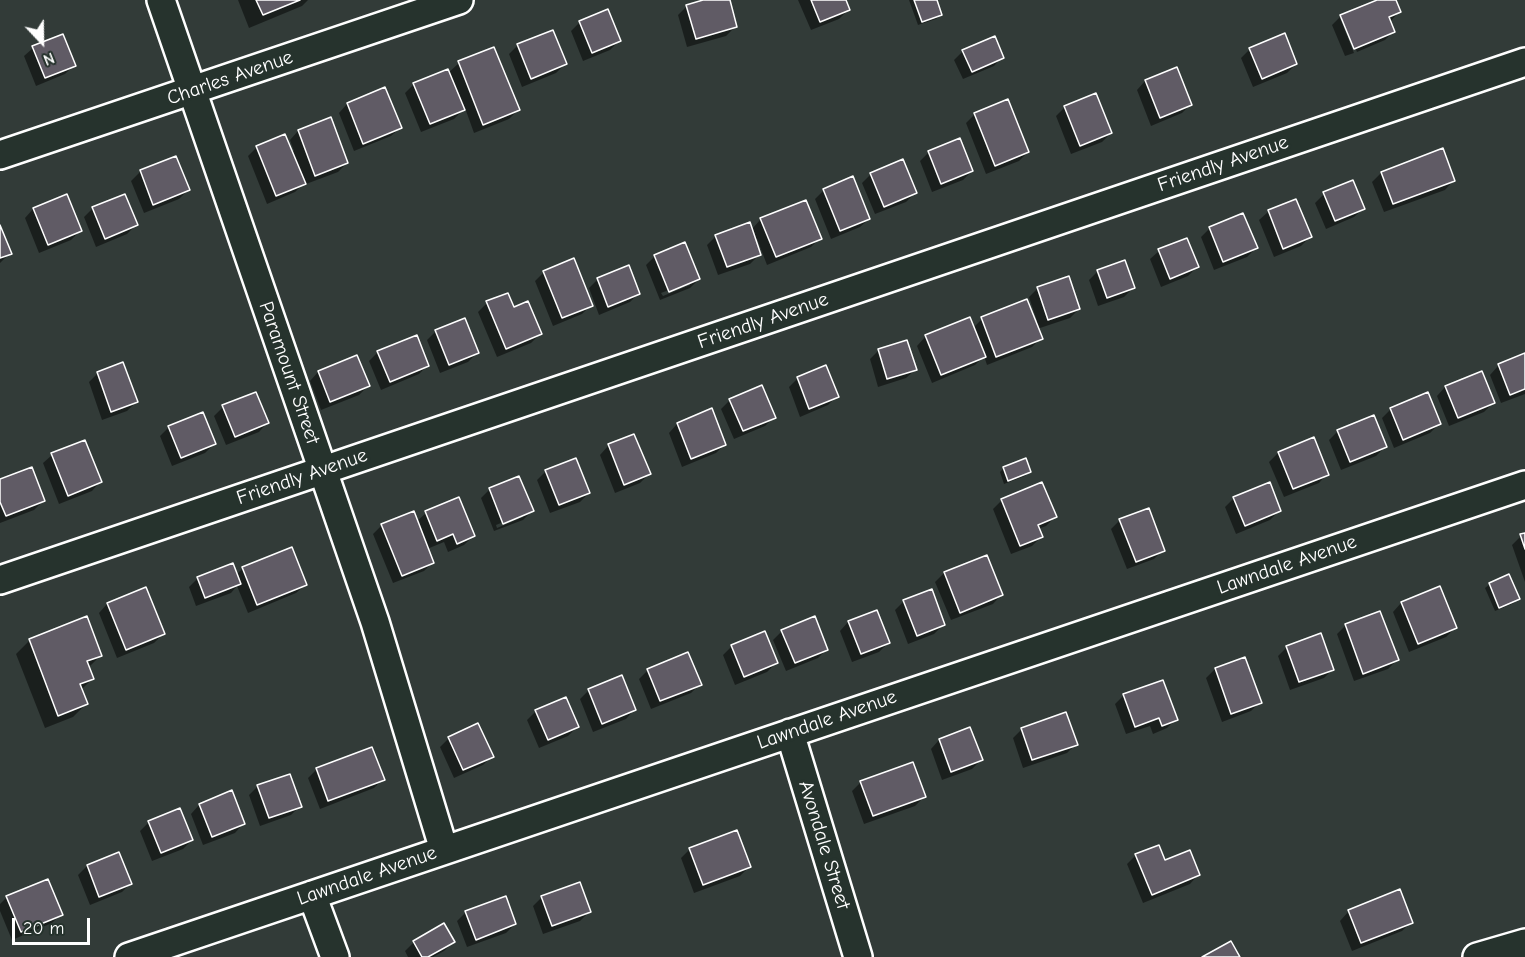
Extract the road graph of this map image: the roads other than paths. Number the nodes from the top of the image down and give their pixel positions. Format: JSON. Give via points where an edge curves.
{"nodes":[{"id":1,"x":161,"y":0,"type":"edge"},
{"id":2,"x":459,"y":0,"type":"edge"},
{"id":3,"x":1525,"y":62,"type":"edge"},
{"id":4,"x":193,"y":90,"type":"junction"},
{"id":5,"x":0,"y":155,"type":"edge"},
{"id":6,"x":323,"y":470,"type":"junction"},
{"id":7,"x":1525,"y":485,"type":"edge"},
{"id":8,"x":0,"y":580,"type":"edge"},
{"id":9,"x":790,"y":733,"type":"junction"},
{"id":10,"x":444,"y":850,"type":"junction"},
{"id":11,"x":312,"y":895,"type":"junction"},
{"id":12,"x":1525,"y":943,"type":"edge"},
{"id":13,"x":129,"y":957,"type":"edge"},
{"id":14,"x":335,"y":957,"type":"edge"},
{"id":15,"x":858,"y":957,"type":"edge"},
{"id":16,"x":1477,"y":957,"type":"edge"}],
"edges":[{"from":1,"to":4,"type":"street","name":"Paramount Street"},
{"from":2,"to":4,"type":"street","name":"Charles Avenue"},
{"from":3,"to":6,"type":"street","name":"Friendly Avenue"},
{"from":4,"to":5,"type":"street","name":"Charles Avenue"},
{"from":4,"to":6,"type":"street","name":"Paramount Street"},
{"from":6,"to":8,"type":"street","name":"Friendly Avenue"},
{"from":6,"to":10,"type":"street","name":"Paramount Street","via":[[375,622]]},
{"from":7,"to":9,"type":"street","name":"Lawndale Avenue"},
{"from":9,"to":10,"type":"street","name":"Lawndale Avenue"},
{"from":9,"to":15,"type":"street","name":"Avondale Street"},
{"from":10,"to":11,"type":"street","name":"Lawndale Avenue"},
{"from":11,"to":13,"type":"street","name":"Lawndale Avenue"},
{"from":11,"to":14,"type":"street"},
{"from":12,"to":16,"type":"street"}]}
